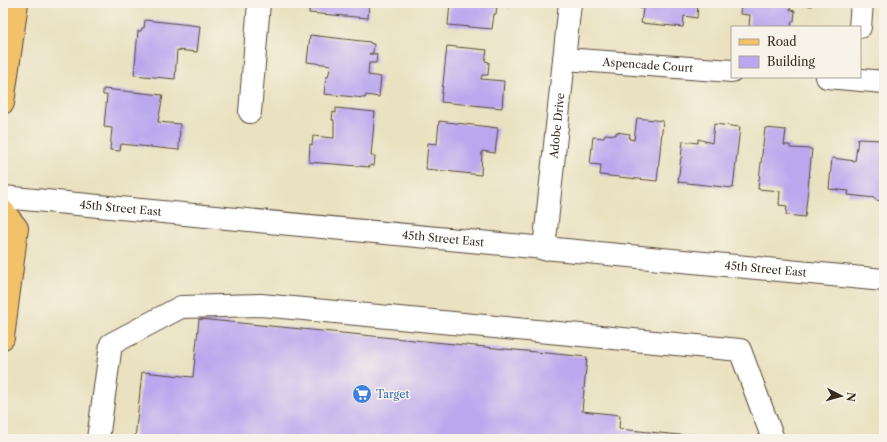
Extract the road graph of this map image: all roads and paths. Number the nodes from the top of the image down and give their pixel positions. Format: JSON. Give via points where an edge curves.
{"nodes":[{"id":1,"x":17,"y":3,"type":"edge"},
{"id":2,"x":259,"y":3,"type":"edge"},
{"id":3,"x":570,"y":3,"type":"edge"},
{"id":4,"x":862,"y":3,"type":"edge"},
{"id":5,"x":860,"y":26,"type":"edge"},
{"id":6,"x":564,"y":59,"type":"junction"},
{"id":7,"x":731,"y":71,"type":"edge"},
{"id":8,"x":854,"y":78,"type":"edge"},
{"id":9,"x":884,"y":82,"type":"edge"},
{"id":10,"x":3,"y":103,"type":"edge"},
{"id":11,"x":250,"y":112,"type":"dead end"},
{"id":12,"x":3,"y":197,"type":"edge"},
{"id":13,"x":3,"y":211,"type":"edge"},
{"id":14,"x":544,"y":248,"type":"junction"},
{"id":15,"x":884,"y":280,"type":"edge"},
{"id":16,"x":3,"y":338,"type":"edge"},
{"id":17,"x":98,"y":439,"type":"edge"},
{"id":18,"x":773,"y":439,"type":"edge"}],
"edges":[{"from":1,"to":10,"type":"main road"},
{"from":2,"to":11,"type":"street"},
{"from":3,"to":6,"type":"street","name":"Adobe Drive"},
{"from":4,"to":5,"type":"street"},
{"from":6,"to":7,"type":"street","name":"Aspencade Court"},
{"from":6,"to":14,"type":"street","name":"Adobe Drive"},
{"from":8,"to":9,"type":"street"},
{"from":12,"to":14,"type":"street","name":"45th Street East"},
{"from":13,"to":16,"type":"main road","via":[[18,228]]},
{"from":14,"to":15,"type":"street","name":"45th Street East"},
{"from":17,"to":18,"type":"street","via":[[111,344],[181,307],[261,305],[740,350]]}]}
